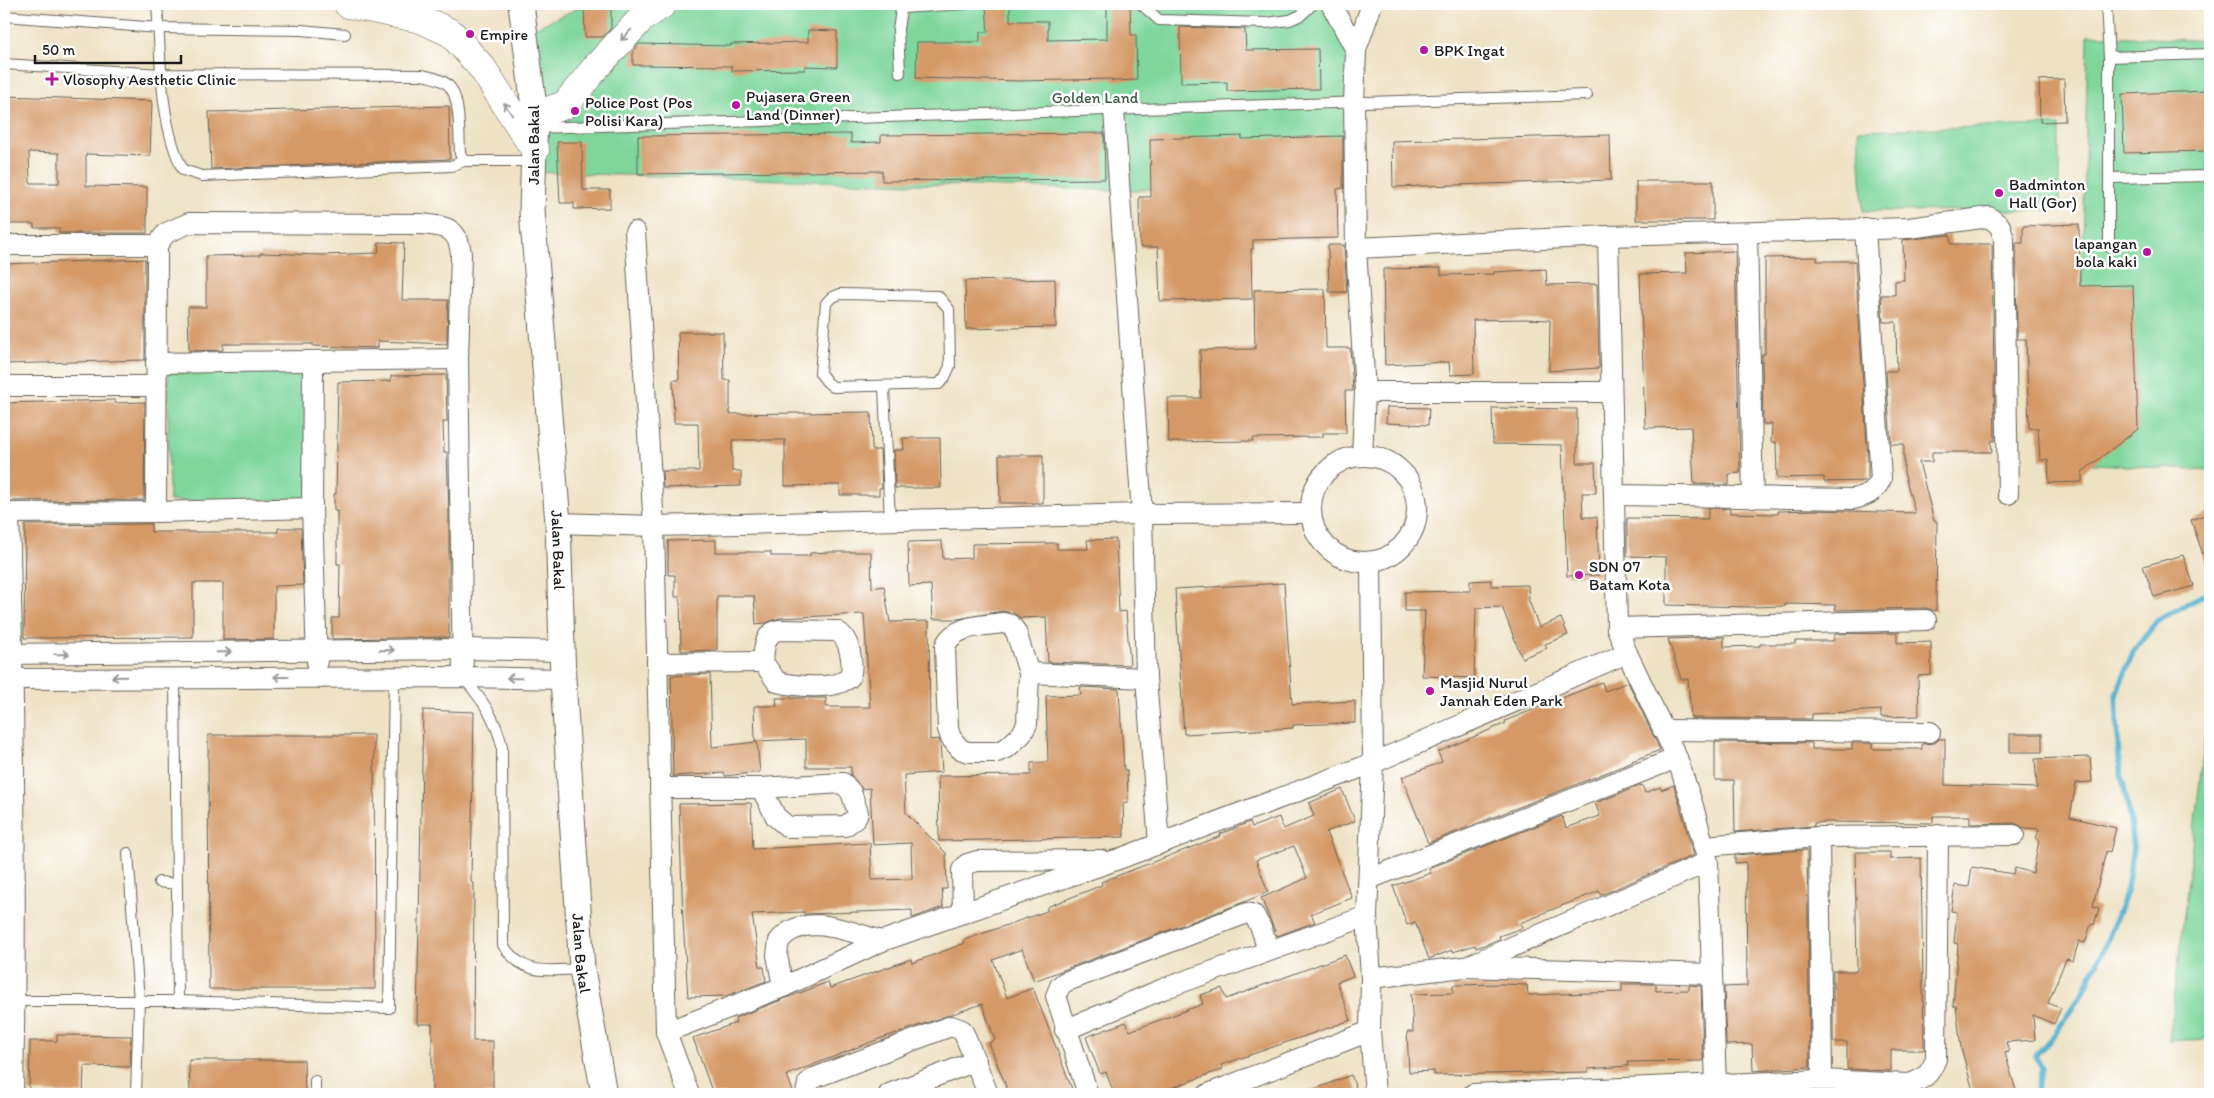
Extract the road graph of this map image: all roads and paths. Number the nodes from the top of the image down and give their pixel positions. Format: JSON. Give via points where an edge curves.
{"nodes":[{"id":1,"x":157,"y":4,"type":"edge"},
{"id":2,"x":348,"y":4,"type":"edge"},
{"id":3,"x":521,"y":4,"type":"edge"},
{"id":4,"x":663,"y":4,"type":"edge"},
{"id":5,"x":963,"y":4,"type":"edge"},
{"id":6,"x":1141,"y":4,"type":"edge"},
{"id":7,"x":1313,"y":4,"type":"edge"},
{"id":8,"x":1331,"y":4,"type":"edge"},
{"id":9,"x":1372,"y":4,"type":"edge"},
{"id":10,"x":2106,"y":4,"type":"edge"},
{"id":11,"x":902,"y":6,"type":"edge"},
{"id":12,"x":4,"y":16,"type":"edge"},
{"id":13,"x":159,"y":28,"type":"junction"},
{"id":14,"x":345,"y":34,"type":"dead end"},
{"id":15,"x":1356,"y":50,"type":"junction"},
{"id":16,"x":2210,"y":54,"type":"edge"},
{"id":17,"x":2110,"y":57,"type":"junction"},
{"id":18,"x":4,"y":64,"type":"edge"},
{"id":19,"x":900,"y":73,"type":"dead end"},
{"id":20,"x":161,"y":74,"type":"junction"},
{"id":21,"x":1587,"y":95,"type":"dead end"},
{"id":22,"x":1354,"y":102,"type":"junction"},
{"id":23,"x":1114,"y":110,"type":"junction"},
{"id":24,"x":534,"y":138,"type":"junction"},
{"id":25,"x":464,"y":162,"type":"junction"},
{"id":26,"x":2210,"y":176,"type":"edge"},
{"id":27,"x":2109,"y":178,"type":"junction"},
{"id":28,"x":1865,"y":228,"type":"junction"},
{"id":29,"x":635,"y":232,"type":"dead end"},
{"id":30,"x":1747,"y":234,"type":"junction"},
{"id":31,"x":1608,"y":236,"type":"junction"},
{"id":32,"x":157,"y":244,"type":"junction"},
{"id":33,"x":4,"y":246,"type":"edge"},
{"id":34,"x":2109,"y":247,"type":"dead end"},
{"id":35,"x":1356,"y":248,"type":"junction"},
{"id":36,"x":458,"y":359,"type":"junction"},
{"id":37,"x":313,"y":362,"type":"junction"},
{"id":38,"x":156,"y":363,"type":"junction"},
{"id":39,"x":4,"y":386,"type":"edge"},
{"id":40,"x":156,"y":386,"type":"junction"},
{"id":41,"x":884,"y":386,"type":"junction"},
{"id":42,"x":1365,"y":392,"type":"junction"},
{"id":43,"x":1611,"y":392,"type":"junction"},
{"id":44,"x":1362,"y":456,"type":"junction"},
{"id":45,"x":2008,"y":494,"type":"dead end"},
{"id":46,"x":1614,"y":495,"type":"junction"},
{"id":47,"x":1753,"y":498,"type":"junction"},
{"id":48,"x":312,"y":508,"type":"junction"},
{"id":49,"x":156,"y":512,"type":"junction"},
{"id":50,"x":6,"y":513,"type":"edge"},
{"id":51,"x":1312,"y":513,"type":"junction"},
{"id":52,"x":1142,"y":514,"type":"junction"},
{"id":53,"x":890,"y":522,"type":"junction"},
{"id":54,"x":558,"y":523,"type":"junction"},
{"id":55,"x":654,"y":526,"type":"junction"},
{"id":56,"x":1371,"y":562,"type":"junction"},
{"id":57,"x":1926,"y":620,"type":"dead end"},
{"id":58,"x":1617,"y":628,"type":"junction"},
{"id":59,"x":463,"y":649,"type":"junction"},
{"id":60,"x":318,"y":650,"type":"junction"},
{"id":61,"x":562,"y":651,"type":"junction"},
{"id":62,"x":1627,"y":653,"type":"junction"},
{"id":63,"x":8,"y":655,"type":"edge"},
{"id":64,"x":764,"y":662,"type":"dead end"},
{"id":65,"x":657,"y":663,"type":"junction"},
{"id":66,"x":1029,"y":673,"type":"junction"},
{"id":67,"x":175,"y":676,"type":"junction"},
{"id":68,"x":394,"y":676,"type":"junction"},
{"id":69,"x":463,"y":676,"type":"junction"},
{"id":70,"x":317,"y":677,"type":"junction"},
{"id":71,"x":1146,"y":678,"type":"junction"},
{"id":72,"x":14,"y":679,"type":"junction"},
{"id":73,"x":563,"y":679,"type":"junction"},
{"id":74,"x":1663,"y":730,"type":"junction"},
{"id":75,"x":1930,"y":732,"type":"dead end"},
{"id":76,"x":1677,"y":758,"type":"junction"},
{"id":77,"x":1373,"y":763,"type":"junction"},
{"id":78,"x":660,"y":788,"type":"junction"},
{"id":79,"x":761,"y":788,"type":"dead end"},
{"id":80,"x":1938,"y":835,"type":"junction"},
{"id":81,"x":2014,"y":835,"type":"dead end"},
{"id":82,"x":1819,"y":837,"type":"junction"},
{"id":83,"x":1159,"y":844,"type":"junction"},
{"id":84,"x":128,"y":853,"type":"dead end"},
{"id":85,"x":1706,"y":854,"type":"junction"},
{"id":86,"x":1116,"y":860,"type":"junction"},
{"id":87,"x":1369,"y":879,"type":"junction"},
{"id":88,"x":159,"y":882,"type":"dead end"},
{"id":89,"x":177,"y":884,"type":"junction"},
{"id":90,"x":963,"y":913,"type":"junction"},
{"id":91,"x":1367,"y":916,"type":"junction"},
{"id":92,"x":9,"y":919,"type":"edge"},
{"id":93,"x":882,"y":941,"type":"junction"},
{"id":94,"x":1268,"y":951,"type":"junction"},
{"id":95,"x":1464,"y":968,"type":"junction"},
{"id":96,"x":582,"y":969,"type":"junction"},
{"id":97,"x":1712,"y":974,"type":"junction"},
{"id":98,"x":1371,"y":978,"type":"junction"},
{"id":99,"x":783,"y":987,"type":"junction"},
{"id":100,"x":15,"y":1001,"type":"junction"},
{"id":101,"x":138,"y":1001,"type":"junction"},
{"id":102,"x":178,"y":1001,"type":"junction"},
{"id":103,"x":1065,"y":1030,"type":"junction"},
{"id":104,"x":1370,"y":1031,"type":"junction"},
{"id":105,"x":666,"y":1032,"type":"junction"},
{"id":106,"x":976,"y":1061,"type":"junction"},
{"id":107,"x":1822,"y":1080,"type":"junction"},
{"id":108,"x":315,"y":1081,"type":"dead end"},
{"id":109,"x":1716,"y":1085,"type":"junction"},
{"id":110,"x":12,"y":1094,"type":"edge"},
{"id":111,"x":136,"y":1094,"type":"edge"},
{"id":112,"x":315,"y":1094,"type":"edge"},
{"id":113,"x":604,"y":1094,"type":"edge"},
{"id":114,"x":689,"y":1094,"type":"edge"},
{"id":115,"x":806,"y":1094,"type":"edge"},
{"id":116,"x":889,"y":1094,"type":"edge"},
{"id":117,"x":988,"y":1094,"type":"edge"},
{"id":118,"x":1088,"y":1094,"type":"edge"},
{"id":119,"x":1208,"y":1094,"type":"edge"},
{"id":120,"x":1375,"y":1094,"type":"edge"},
{"id":121,"x":1473,"y":1094,"type":"edge"}],
"edges":[{"from":1,"to":13,"type":"lane"},
{"from":24,"to":2,"type":"highway","one_way":true,"via":[[483,69],[451,33],[421,19]]},
{"from":3,"to":24,"type":"street","name":"Jalan Bakal"},
{"from":4,"to":24,"type":"highway","one_way":true,"via":[[642,18]]},
{"from":5,"to":11,"type":"lane"},
{"from":6,"to":7,"type":"lane","via":[[1159,20],[1266,23],[1290,20]]},
{"from":8,"to":15,"type":"street"},
{"from":9,"to":15,"type":"street"},
{"from":10,"to":17,"type":"lane"},
{"from":11,"to":19,"type":"lane","via":[[898,29]]},
{"from":12,"to":13,"type":"lane"},
{"from":13,"to":14,"type":"lane","via":[[301,30]]},
{"from":13,"to":20,"type":"lane"},
{"from":15,"to":22,"type":"street"},
{"from":16,"to":17,"type":"lane"},
{"from":17,"to":27,"type":"lane"},
{"from":18,"to":20,"type":"lane"},
{"from":20,"to":25,"type":"lane","via":[[422,75],[435,78],[448,85],[456,96],[460,154]]},
{"from":20,"to":25,"type":"lane","via":[[169,128],[178,160],[183,170],[192,175],[451,166]]},
{"from":21,"to":22,"type":"lane"},
{"from":22,"to":23,"type":"lane"},
{"from":22,"to":35,"type":"street"},
{"from":23,"to":24,"type":"lane"},
{"from":23,"to":52,"type":"street"},
{"from":24,"to":25,"type":"lane"},
{"from":24,"to":54,"type":"street","name":"Jalan Bakal","via":[[532,211]]},
{"from":26,"to":27,"type":"lane"},
{"from":27,"to":34,"type":"lane"},
{"from":28,"to":30,"type":"street"},
{"from":28,"to":45,"type":"street","via":[[1909,228],[1989,216],[2000,226],[2004,239]]},
{"from":28,"to":47,"type":"street","via":[[1880,479],[1876,490],[1854,499]]},
{"from":29,"to":55,"type":"street"},
{"from":30,"to":31,"type":"street"},
{"from":30,"to":47,"type":"street"},
{"from":31,"to":35,"type":"street"},
{"from":31,"to":43,"type":"street"},
{"from":32,"to":33,"type":"street"},
{"from":32,"to":36,"type":"street","via":[[166,233],[189,224],[422,224],[444,227],[453,233],[460,248]]},
{"from":32,"to":38,"type":"street"},
{"from":35,"to":42,"type":"street"},
{"from":36,"to":37,"type":"street"},
{"from":36,"to":59,"type":"street"},
{"from":37,"to":38,"type":"street"},
{"from":37,"to":48,"type":"street"},
{"from":38,"to":40,"type":"street"},
{"from":39,"to":40,"type":"street"},
{"from":40,"to":49,"type":"street"},
{"from":41,"to":41,"type":"lane","via":[[939,384],[945,377],[950,366],[949,309],[938,296],[840,294],[826,304],[820,373],[833,387]]},
{"from":41,"to":53,"type":"lane"},
{"from":42,"to":43,"type":"street"},
{"from":42,"to":44,"type":"street"},
{"from":43,"to":46,"type":"street"},
{"from":44,"to":51,"type":"street","via":[[1346,459],[1320,480],[1313,496]]},
{"from":44,"to":56,"type":"street","via":[[1380,458],[1409,480],[1416,496],[1418,514],[1413,532],[1403,547],[1388,558]]},
{"from":46,"to":47,"type":"street"},
{"from":46,"to":58,"type":"street"},
{"from":48,"to":49,"type":"street"},
{"from":48,"to":60,"type":"street"},
{"from":49,"to":50,"type":"street"},
{"from":50,"to":63,"type":"street"},
{"from":51,"to":52,"type":"street"},
{"from":51,"to":56,"type":"street","via":[[1315,530],[1324,545],[1338,556],[1354,562]]},
{"from":52,"to":53,"type":"street"},
{"from":52,"to":71,"type":"street"},
{"from":53,"to":55,"type":"street"},
{"from":54,"to":55,"type":"street"},
{"from":54,"to":61,"type":"street","name":"Jalan Bakal"},
{"from":55,"to":65,"type":"street"},
{"from":56,"to":77,"type":"street"},
{"from":57,"to":58,"type":"street"},
{"from":58,"to":62,"type":"street"},
{"from":60,"to":59,"type":"street","one_way":true},
{"from":59,"to":61,"type":"street"},
{"from":59,"to":69,"type":"street"},
{"from":63,"to":60,"type":"street","one_way":true},
{"from":60,"to":70,"type":"street"},
{"from":61,"to":73,"type":"street","name":"Jalan Bakal"},
{"from":62,"to":74,"type":"street"},
{"from":62,"to":77,"type":"street"},
{"from":63,"to":72,"type":"street"},
{"from":64,"to":65,"type":"street"},
{"from":65,"to":78,"type":"street"},
{"from":66,"to":66,"type":"street","via":[[1027,724],[1021,735],[1007,748],[997,752],[960,749],[948,729],[945,648],[948,639],[956,632],[971,628],[1003,623],[1011,625]]},
{"from":66,"to":71,"type":"street"},
{"from":70,"to":67,"type":"street","one_way":true},
{"from":67,"to":72,"type":"street","one_way":true},
{"from":67,"to":89,"type":"lane"},
{"from":68,"to":69,"type":"street"},
{"from":68,"to":70,"type":"street"},
{"from":68,"to":102,"type":"lane","via":[[389,1008]]},
{"from":73,"to":69,"type":"street","one_way":true},
{"from":69,"to":96,"type":"lane","via":[[497,725],[502,746],[503,945],[511,957],[535,970]]},
{"from":71,"to":83,"type":"street"},
{"from":72,"to":92,"type":"street"},
{"from":73,"to":96,"type":"street","name":"Jalan Bakal"},
{"from":74,"to":75,"type":"street"},
{"from":74,"to":76,"type":"street"},
{"from":76,"to":85,"type":"street"},
{"from":76,"to":87,"type":"street"},
{"from":77,"to":83,"type":"street"},
{"from":77,"to":87,"type":"street"},
{"from":78,"to":79,"type":"street"},
{"from":78,"to":105,"type":"street"},
{"from":80,"to":81,"type":"street"},
{"from":80,"to":82,"type":"street"},
{"from":80,"to":107,"type":"street","via":[[1936,1059],[1930,1072],[1922,1080],[1909,1084]]},
{"from":82,"to":85,"type":"street"},
{"from":82,"to":107,"type":"street"},
{"from":83,"to":86,"type":"street"},
{"from":84,"to":101,"type":"lane"},
{"from":85,"to":95,"type":"street"},
{"from":85,"to":97,"type":"street"},
{"from":86,"to":90,"type":"street"},
{"from":86,"to":90,"type":"street","via":[[978,860],[962,870]]},
{"from":87,"to":91,"type":"street"},
{"from":88,"to":89,"type":"lane"},
{"from":89,"to":102,"type":"lane"},
{"from":90,"to":93,"type":"street"},
{"from":91,"to":94,"type":"street"},
{"from":91,"to":98,"type":"street"},
{"from":92,"to":100,"type":"street"},
{"from":93,"to":99,"type":"street"},
{"from":93,"to":99,"type":"street","via":[[809,924],[792,930],[779,941],[777,955]]},
{"from":94,"to":103,"type":"street","via":[[1163,989]]},
{"from":94,"to":103,"type":"street","via":[[1262,928],[1254,914],[1240,914],[1065,982],[1056,996]]},
{"from":95,"to":97,"type":"street"},
{"from":95,"to":98,"type":"street"},
{"from":96,"to":113,"type":"street","name":"Jalan Bakal"},
{"from":97,"to":109,"type":"street"},
{"from":98,"to":104,"type":"street"},
{"from":99,"to":105,"type":"street"},
{"from":100,"to":101,"type":"lane"},
{"from":100,"to":110,"type":"street"},
{"from":101,"to":102,"type":"lane"},
{"from":101,"to":111,"type":"lane"},
{"from":103,"to":118,"type":"street"},
{"from":104,"to":119,"type":"street"},
{"from":104,"to":120,"type":"street"},
{"from":105,"to":114,"type":"street"},
{"from":106,"to":115,"type":"street","via":[[962,1030],[951,1026],[814,1078],[808,1083]]},
{"from":106,"to":116,"type":"street"},
{"from":106,"to":117,"type":"street"},
{"from":107,"to":109,"type":"street"},
{"from":108,"to":112,"type":"lane"},
{"from":109,"to":121,"type":"street"}]}
